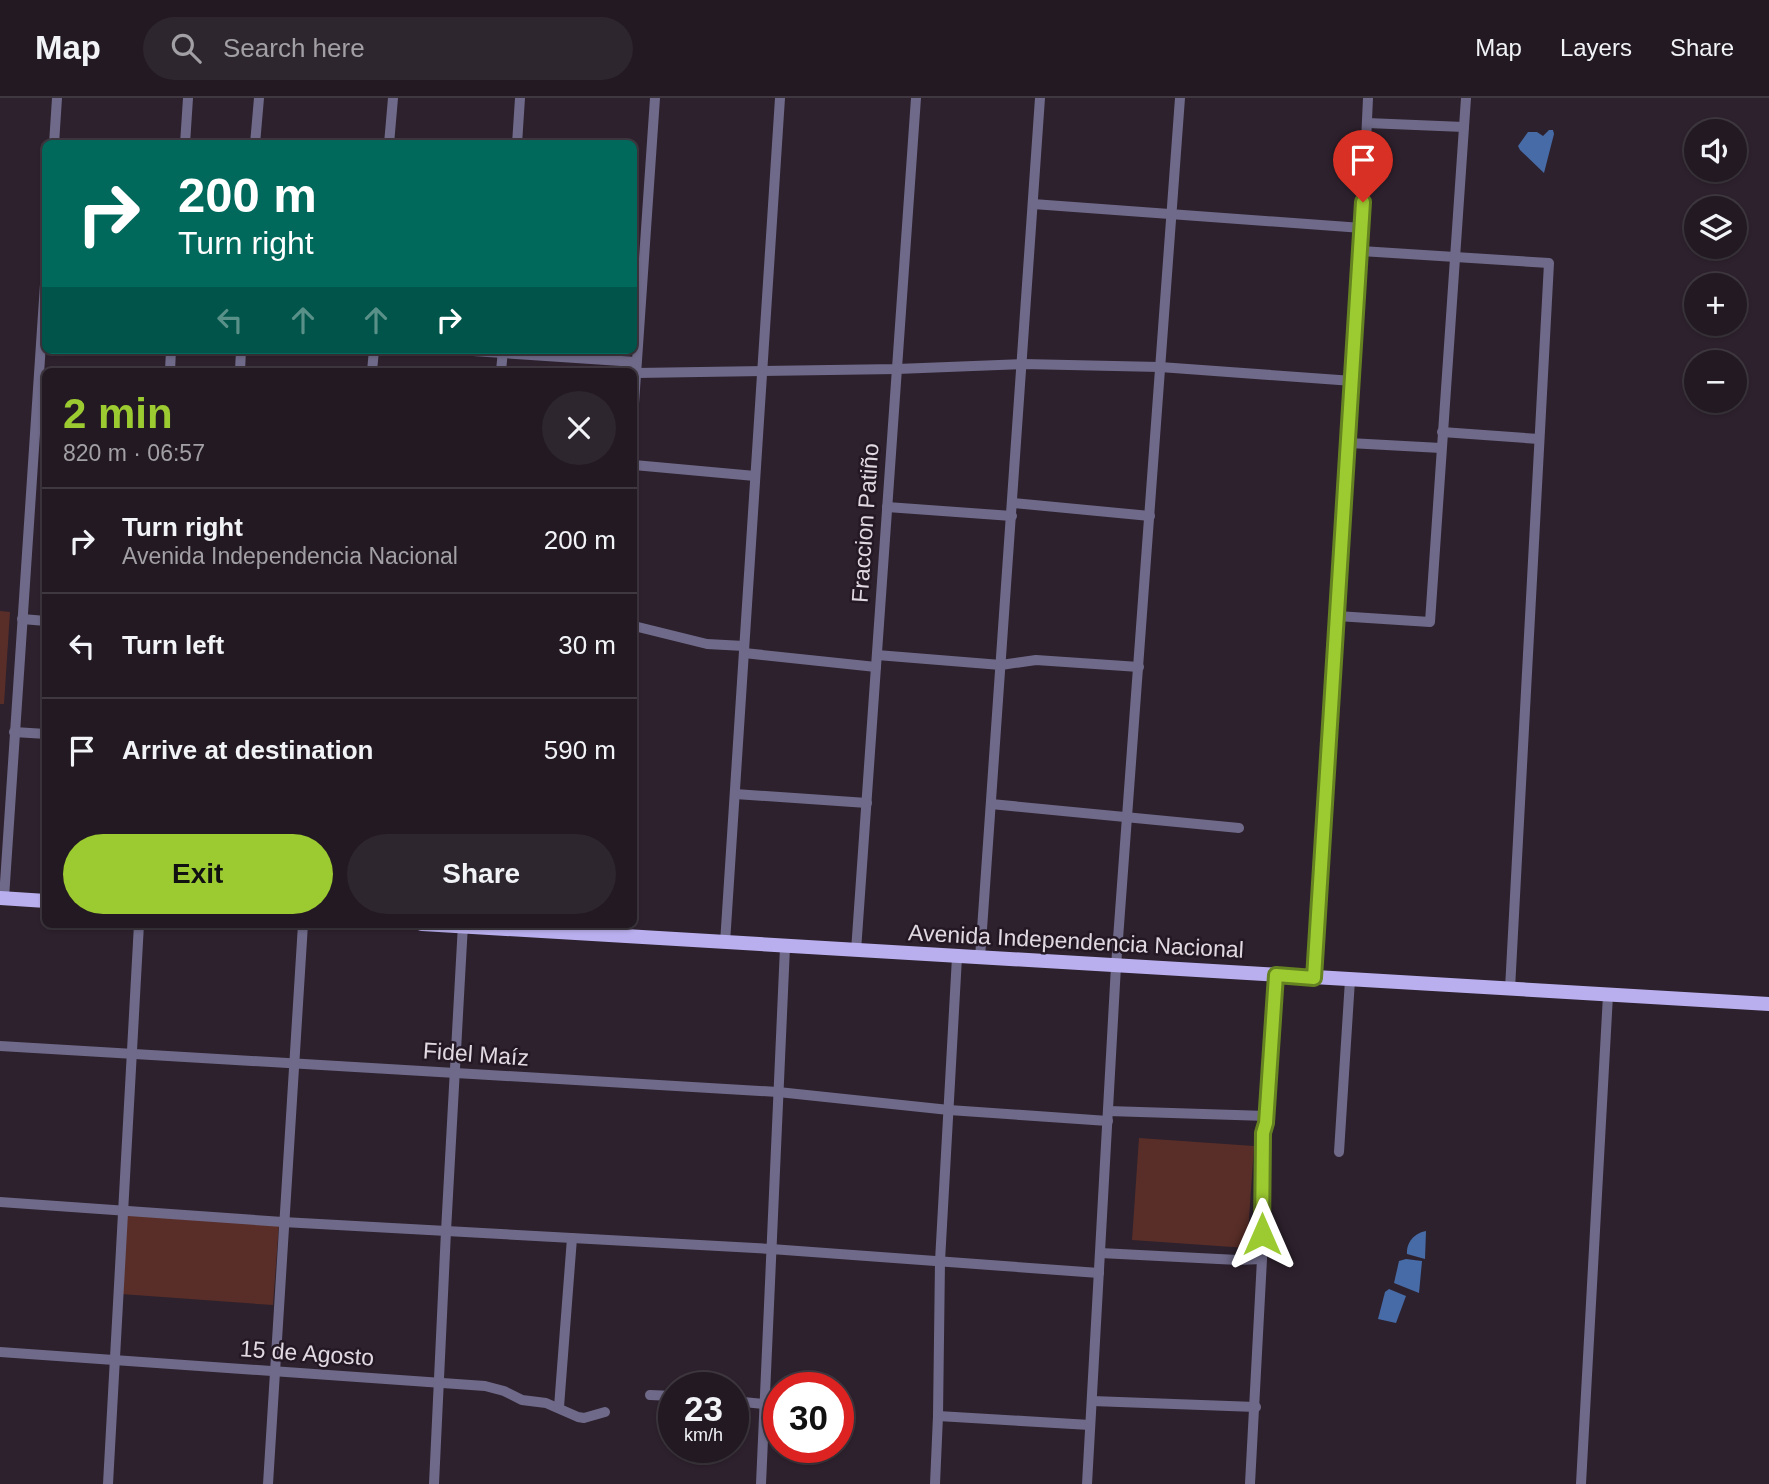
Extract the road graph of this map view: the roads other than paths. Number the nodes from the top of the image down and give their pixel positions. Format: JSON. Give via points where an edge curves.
{"nodes":[{"id":1,"x":57,"y":98,"type":"edge"},
{"id":2,"x":188,"y":98,"type":"edge"},
{"id":3,"x":259,"y":98,"type":"edge"},
{"id":4,"x":393,"y":98,"type":"edge"},
{"id":5,"x":520,"y":98,"type":"edge"},
{"id":6,"x":655,"y":98,"type":"edge"},
{"id":7,"x":780,"y":98,"type":"edge"},
{"id":8,"x":916,"y":98,"type":"edge"},
{"id":9,"x":1040,"y":98,"type":"edge"},
{"id":10,"x":1180,"y":98,"type":"edge"},
{"id":11,"x":1368,"y":98,"type":"edge"},
{"id":12,"x":1466,"y":98,"type":"edge"},
{"id":13,"x":1367,"y":123,"type":"junction"},
{"id":14,"x":1464,"y":127,"type":"junction"},
{"id":15,"x":54,"y":140,"type":"edge"},
{"id":16,"x":185,"y":140,"type":"edge"},
{"id":17,"x":255,"y":140,"type":"edge"},
{"id":18,"x":389,"y":140,"type":"edge"},
{"id":19,"x":517,"y":140,"type":"edge"},
{"id":20,"x":1033,"y":204,"type":"junction"},
{"id":21,"x":1172,"y":213,"type":"junction"},
{"id":22,"x":637,"y":221,"type":"edge"},
{"id":23,"x":646,"y":222,"type":"junction"},
{"id":24,"x":1362,"y":228,"type":"junction"},
{"id":25,"x":1361,"y":251,"type":"junction"},
{"id":26,"x":1453,"y":257,"type":"junction"},
{"id":27,"x":42,"y":344,"type":"edge"},
{"id":28,"x":637,"y":353,"type":"edge"},
{"id":29,"x":526,"y":354,"type":"edge"},
{"id":30,"x":637,"y":354,"type":"edge"},
{"id":31,"x":1023,"y":363,"type":"junction"},
{"id":32,"x":1160,"y":367,"type":"junction"},
{"id":33,"x":636,"y":368,"type":"joint"},
{"id":34,"x":637,"y":368,"type":"edge"},
{"id":35,"x":897,"y":369,"type":"junction"},
{"id":36,"x":763,"y":370,"type":"junction"},
{"id":37,"x":1353,"y":381,"type":"junction"},
{"id":38,"x":1442,"y":432,"type":"junction"},
{"id":39,"x":1539,"y":439,"type":"junction"},
{"id":40,"x":1349,"y":443,"type":"junction"},
{"id":41,"x":1441,"y":448,"type":"junction"},
{"id":42,"x":637,"y":465,"type":"edge"},
{"id":43,"x":32,"y":473,"type":"junction"},
{"id":44,"x":42,"y":474,"type":"edge"},
{"id":45,"x":755,"y":476,"type":"junction"},
{"id":46,"x":1013,"y":503,"type":"junction"},
{"id":47,"x":887,"y":507,"type":"junction"},
{"id":48,"x":1012,"y":516,"type":"junction"},
{"id":49,"x":1150,"y":516,"type":"junction"},
{"id":50,"x":1337,"y":616,"type":"junction"},
{"id":51,"x":22,"y":619,"type":"junction"},
{"id":52,"x":42,"y":621,"type":"edge"},
{"id":53,"x":637,"y":627,"type":"edge"},
{"id":54,"x":744,"y":649,"type":"junction"},
{"id":55,"x":876,"y":661,"type":"junction"},
{"id":56,"x":1001,"y":665,"type":"junction"},
{"id":57,"x":1139,"y":667,"type":"junction"},
{"id":58,"x":14,"y":732,"type":"junction"},
{"id":59,"x":42,"y":734,"type":"edge"},
{"id":60,"x":0,"y":746,"type":"edge"},
{"id":61,"x":13,"y":747,"type":"junction"},
{"id":62,"x":735,"y":794,"type":"junction"},
{"id":63,"x":866,"y":803,"type":"junction"},
{"id":64,"x":991,"y":804,"type":"junction"},
{"id":65,"x":1128,"y":817,"type":"junction"},
{"id":66,"x":1239,"y":828,"type":"dead end"},
{"id":67,"x":2,"y":898,"type":"edge"},
{"id":68,"x":42,"y":901,"type":"edge"},
{"id":69,"x":138,"y":928,"type":"edge"},
{"id":70,"x":303,"y":928,"type":"edge"},
{"id":71,"x":463,"y":928,"type":"edge"},
{"id":72,"x":564,"y":928,"type":"edge"},
{"id":73,"x":597,"y":929,"type":"edge"},
{"id":74,"x":725,"y":943,"type":"junction"},
{"id":75,"x":785,"y":947,"type":"junction"},
{"id":76,"x":856,"y":951,"type":"junction"},
{"id":77,"x":957,"y":957,"type":"junction"},
{"id":78,"x":980,"y":958,"type":"junction"},
{"id":79,"x":1116,"y":966,"type":"junction"},
{"id":80,"x":1276,"y":975,"type":"junction"},
{"id":81,"x":1314,"y":978,"type":"junction"},
{"id":82,"x":1350,"y":980,"type":"junction"},
{"id":83,"x":1510,"y":989,"type":"junction"},
{"id":84,"x":1608,"y":995,"type":"junction"},
{"id":85,"x":1769,"y":1004,"type":"edge"},
{"id":86,"x":0,"y":1046,"type":"edge"},
{"id":87,"x":131,"y":1054,"type":"junction"},
{"id":88,"x":295,"y":1062,"type":"junction"},
{"id":89,"x":455,"y":1075,"type":"junction"},
{"id":90,"x":778,"y":1092,"type":"junction"},
{"id":91,"x":948,"y":1110,"type":"junction"},
{"id":92,"x":1108,"y":1116,"type":"junction"},
{"id":93,"x":1266,"y":1116,"type":"junction"},
{"id":94,"x":1339,"y":1152,"type":"dead end"},
{"id":95,"x":0,"y":1202,"type":"edge"},
{"id":96,"x":123,"y":1209,"type":"junction"},
{"id":97,"x":283,"y":1222,"type":"junction"},
{"id":98,"x":446,"y":1231,"type":"junction"},
{"id":99,"x":572,"y":1238,"type":"junction"},
{"id":100,"x":771,"y":1249,"type":"junction"},
{"id":101,"x":1100,"y":1253,"type":"junction"},
{"id":102,"x":1262,"y":1259,"type":"junction"},
{"id":103,"x":940,"y":1261,"type":"junction"},
{"id":104,"x":1099,"y":1273,"type":"junction"},
{"id":105,"x":0,"y":1352,"type":"edge"},
{"id":106,"x":114,"y":1361,"type":"junction"},
{"id":107,"x":274,"y":1371,"type":"junction"},
{"id":108,"x":765,"y":1372,"type":"edge"},
{"id":109,"x":439,"y":1383,"type":"junction"},
{"id":110,"x":650,"y":1395,"type":"dead end"},
{"id":111,"x":658,"y":1395,"type":"edge"},
{"id":112,"x":1092,"y":1401,"type":"junction"},
{"id":113,"x":559,"y":1407,"type":"junction"},
{"id":114,"x":1256,"y":1407,"type":"junction"},
{"id":115,"x":605,"y":1412,"type":"dead end"},
{"id":116,"x":938,"y":1416,"type":"junction"},
{"id":117,"x":1090,"y":1425,"type":"junction"},
{"id":118,"x":763,"y":1431,"type":"edge"},
{"id":119,"x":108,"y":1484,"type":"edge"},
{"id":120,"x":268,"y":1484,"type":"edge"},
{"id":121,"x":435,"y":1484,"type":"edge"},
{"id":122,"x":761,"y":1484,"type":"edge"},
{"id":123,"x":934,"y":1484,"type":"edge"},
{"id":124,"x":1087,"y":1484,"type":"edge"},
{"id":125,"x":1250,"y":1484,"type":"edge"},
{"id":126,"x":1581,"y":1484,"type":"edge"}],
"edges":[{"from":1,"to":15,"type":"street"},
{"from":2,"to":16,"type":"street"},
{"from":3,"to":17,"type":"street"},
{"from":4,"to":18,"type":"street"},
{"from":5,"to":19,"type":"street"},
{"from":6,"to":23,"type":"street"},
{"from":7,"to":36,"type":"street"},
{"from":8,"to":35,"type":"street","name":"Fraccion Patiño"},
{"from":9,"to":20,"type":"street"},
{"from":10,"to":21,"type":"street"},
{"from":11,"to":13,"type":"street"},
{"from":12,"to":14,"type":"street"},
{"from":13,"to":14,"type":"street"},
{"from":13,"to":24,"type":"street"},
{"from":14,"to":26,"type":"street"},
{"from":20,"to":21,"type":"street"},
{"from":20,"to":31,"type":"street"},
{"from":21,"to":24,"type":"street"},
{"from":21,"to":32,"type":"street"},
{"from":22,"to":23,"type":"street"},
{"from":23,"to":28,"type":"street"},
{"from":24,"to":25,"type":"street"},
{"from":25,"to":26,"type":"street"},
{"from":25,"to":37,"type":"street"},
{"from":26,"to":38,"type":"street"},
{"from":26,"to":39,"type":"street","via":[[1549,263]]},
{"from":27,"to":43,"type":"street"},
{"from":29,"to":33,"type":"street"},
{"from":30,"to":33,"type":"street"},
{"from":31,"to":32,"type":"street"},
{"from":31,"to":35,"type":"street"},
{"from":31,"to":46,"type":"street"},
{"from":32,"to":37,"type":"street"},
{"from":32,"to":49,"type":"street"},
{"from":34,"to":36,"type":"street"},
{"from":35,"to":36,"type":"street"},
{"from":35,"to":47,"type":"street","name":"Fraccion Patiño"},
{"from":36,"to":45,"type":"street"},
{"from":37,"to":40,"type":"street"},
{"from":38,"to":39,"type":"street"},
{"from":38,"to":41,"type":"street"},
{"from":39,"to":83,"type":"street"},
{"from":40,"to":41,"type":"street"},
{"from":40,"to":50,"type":"street"},
{"from":41,"to":50,"type":"street","via":[[1430,622]]},
{"from":42,"to":45,"type":"street"},
{"from":43,"to":44,"type":"street"},
{"from":43,"to":51,"type":"street"},
{"from":45,"to":54,"type":"street"},
{"from":46,"to":48,"type":"street"},
{"from":46,"to":49,"type":"street"},
{"from":47,"to":48,"type":"street"},
{"from":47,"to":55,"type":"street","name":"Fraccion Patiño"},
{"from":48,"to":56,"type":"street"},
{"from":49,"to":57,"type":"street"},
{"from":50,"to":81,"type":"street"},
{"from":51,"to":52,"type":"street"},
{"from":51,"to":58,"type":"street"},
{"from":53,"to":54,"type":"street"},
{"from":54,"to":55,"type":"street"},
{"from":54,"to":62,"type":"street"},
{"from":55,"to":56,"type":"street"},
{"from":55,"to":63,"type":"street","name":"Fraccion Patiño"},
{"from":56,"to":57,"type":"street","via":[[1036,660]]},
{"from":56,"to":64,"type":"street"},
{"from":57,"to":65,"type":"street"},
{"from":58,"to":59,"type":"street"},
{"from":58,"to":61,"type":"street"},
{"from":60,"to":61,"type":"street"},
{"from":61,"to":67,"type":"street"},
{"from":62,"to":63,"type":"street"},
{"from":62,"to":74,"type":"street"},
{"from":63,"to":76,"type":"street","name":"Fraccion Patiño"},
{"from":64,"to":65,"type":"street"},
{"from":64,"to":78,"type":"street"},
{"from":65,"to":66,"type":"street"},
{"from":65,"to":79,"type":"street"},
{"from":67,"to":68,"type":"main road"},
{"from":69,"to":87,"type":"street"},
{"from":70,"to":88,"type":"street"},
{"from":71,"to":89,"type":"street"},
{"from":72,"to":73,"type":"main road","name":"Avenida Independencia Nacional"},
{"from":73,"to":74,"type":"main road","name":"Avenida Independencia Nacional"},
{"from":74,"to":75,"type":"main road","name":"Avenida Independencia Nacional"},
{"from":75,"to":76,"type":"main road","name":"Avenida Independencia Nacional"},
{"from":75,"to":90,"type":"street"},
{"from":76,"to":77,"type":"main road","name":"Avenida Independencia Nacional"},
{"from":77,"to":78,"type":"main road","name":"Avenida Independencia Nacional"},
{"from":77,"to":91,"type":"street"},
{"from":78,"to":79,"type":"main road","name":"Avenida Independencia Nacional"},
{"from":79,"to":80,"type":"main road","name":"Avenida Independencia Nacional"},
{"from":79,"to":92,"type":"street"},
{"from":80,"to":81,"type":"main road","name":"Avenida Independencia Nacional"},
{"from":80,"to":93,"type":"street"},
{"from":81,"to":82,"type":"main road","name":"Avenida Independencia Nacional"},
{"from":82,"to":83,"type":"main road","name":"Avenida Independencia Nacional"},
{"from":82,"to":94,"type":"street"},
{"from":83,"to":84,"type":"main road","name":"Avenida Independencia Nacional"},
{"from":84,"to":85,"type":"main road","name":"Avenida Independencia Nacional"},
{"from":84,"to":126,"type":"street"},
{"from":86,"to":87,"type":"street","name":"Fidel Maíz"},
{"from":87,"to":88,"type":"street","name":"Fidel Maíz"},
{"from":87,"to":96,"type":"street"},
{"from":88,"to":89,"type":"street","name":"Fidel Maíz"},
{"from":88,"to":97,"type":"street"},
{"from":89,"to":90,"type":"street","name":"Fidel Maíz"},
{"from":89,"to":98,"type":"street"},
{"from":90,"to":91,"type":"street","name":"Fidel Maíz"},
{"from":90,"to":100,"type":"street"},
{"from":91,"to":92,"type":"street","name":"Fidel Maíz"},
{"from":91,"to":103,"type":"street"},
{"from":92,"to":93,"type":"street","name":"Fidel Maíz"},
{"from":92,"to":101,"type":"street"},
{"from":93,"to":102,"type":"street"},
{"from":95,"to":96,"type":"street"},
{"from":96,"to":97,"type":"street"},
{"from":96,"to":106,"type":"street"},
{"from":97,"to":98,"type":"street"},
{"from":97,"to":107,"type":"street"},
{"from":98,"to":99,"type":"street"},
{"from":98,"to":109,"type":"street"},
{"from":99,"to":100,"type":"street"},
{"from":99,"to":113,"type":"street"},
{"from":100,"to":103,"type":"street"},
{"from":100,"to":108,"type":"street"},
{"from":101,"to":102,"type":"street"},
{"from":101,"to":104,"type":"street"},
{"from":102,"to":114,"type":"street"},
{"from":103,"to":104,"type":"street"},
{"from":103,"to":116,"type":"street"},
{"from":104,"to":112,"type":"street"},
{"from":105,"to":106,"type":"street","name":"15 de Agosto"},
{"from":106,"to":107,"type":"street","name":"15 de Agosto"},
{"from":106,"to":119,"type":"street"},
{"from":107,"to":109,"type":"street","name":"15 de Agosto"},
{"from":107,"to":120,"type":"street"},
{"from":109,"to":113,"type":"street","name":"15 de Agosto","via":[[485,1386]]},
{"from":109,"to":121,"type":"street"},
{"from":110,"to":111,"type":"street"},
{"from":112,"to":114,"type":"street"},
{"from":112,"to":117,"type":"street"},
{"from":113,"to":115,"type":"street","name":"15 de Agosto","via":[[584,1418]]},
{"from":114,"to":125,"type":"street"},
{"from":116,"to":117,"type":"street"},
{"from":116,"to":123,"type":"street"},
{"from":117,"to":124,"type":"street"},
{"from":118,"to":122,"type":"street"}]}
